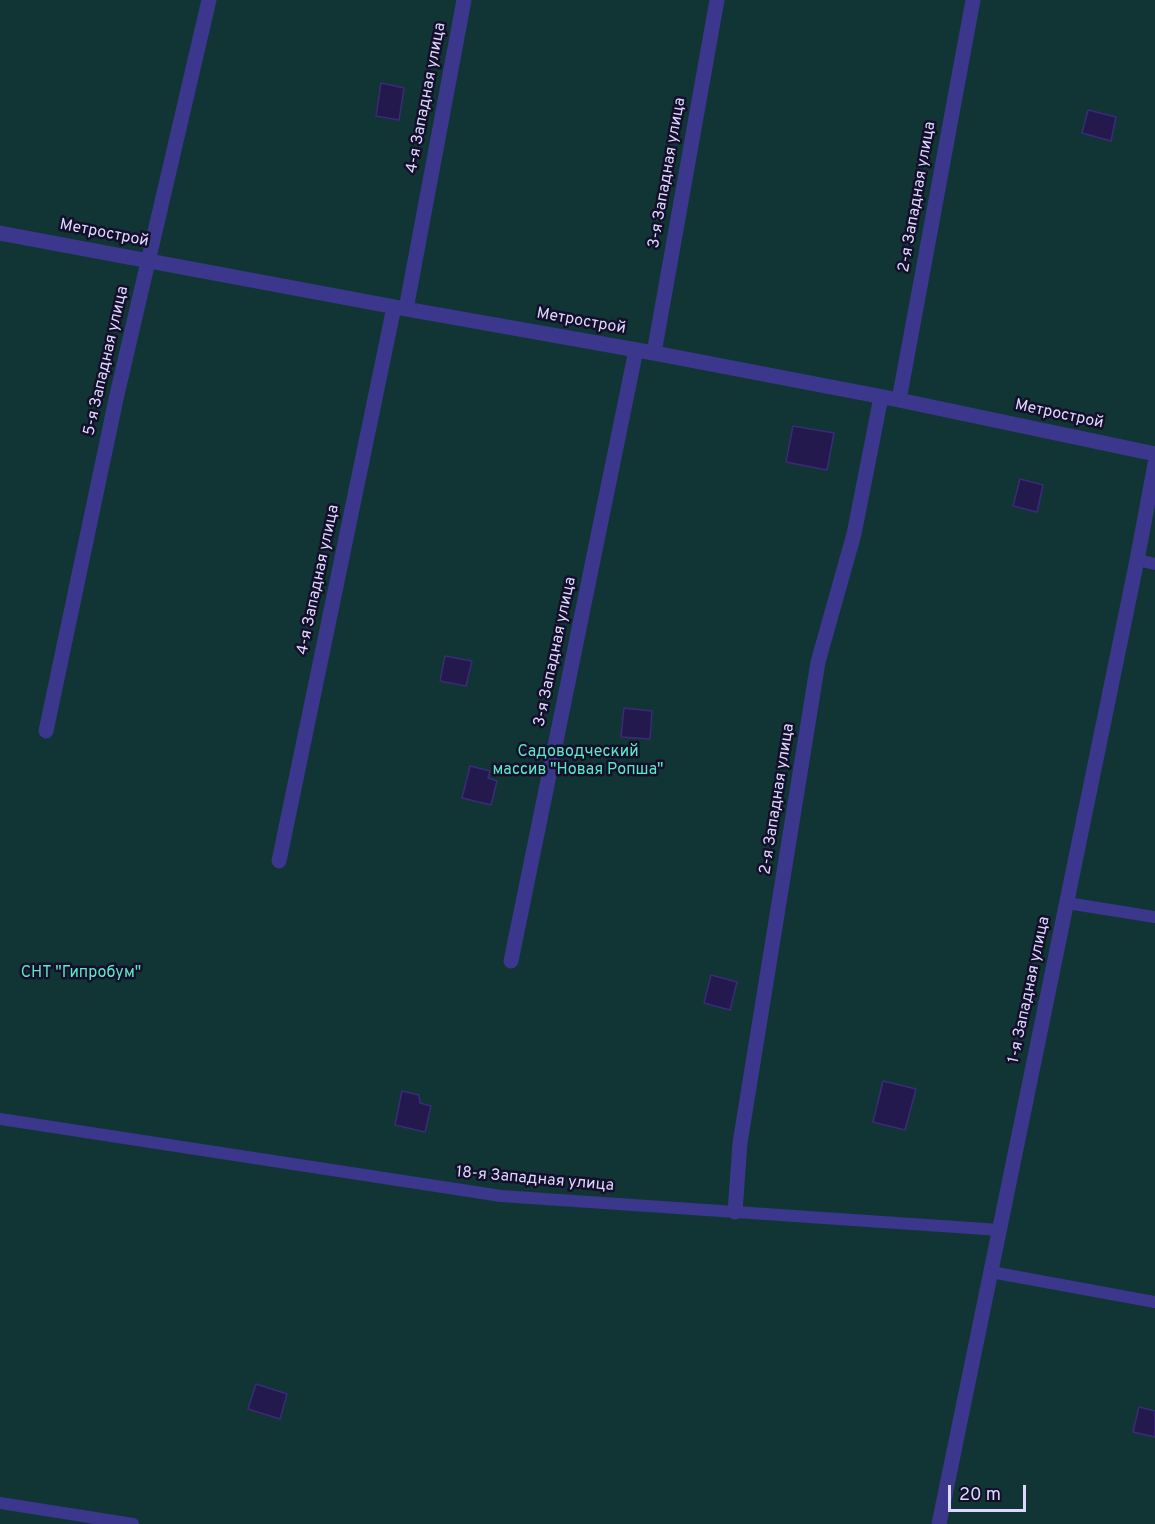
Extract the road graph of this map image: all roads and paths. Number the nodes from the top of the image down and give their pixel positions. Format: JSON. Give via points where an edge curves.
{"nodes":[{"id":1,"x":209,"y":0,"type":"edge"},
{"id":2,"x":464,"y":0,"type":"edge"},
{"id":3,"x":717,"y":0,"type":"edge"},
{"id":4,"x":973,"y":0,"type":"edge"},
{"id":5,"x":0,"y":233,"type":"edge"},
{"id":6,"x":148,"y":261,"type":"junction"},
{"id":7,"x":400,"y":308,"type":"junction"},
{"id":8,"x":636,"y":350,"type":"junction"},
{"id":9,"x":654,"y":353,"type":"junction"},
{"id":10,"x":881,"y":397,"type":"junction"},
{"id":11,"x":899,"y":400,"type":"junction"},
{"id":12,"x":1155,"y":454,"type":"edge"},
{"id":13,"x":1155,"y":464,"type":"edge"},
{"id":14,"x":1137,"y":560,"type":"junction"},
{"id":15,"x":1155,"y":564,"type":"edge"},
{"id":16,"x":46,"y":731,"type":"dead end"},
{"id":17,"x":279,"y":861,"type":"dead end"},
{"id":18,"x":1066,"y":903,"type":"junction"},
{"id":19,"x":1155,"y":917,"type":"edge"},
{"id":20,"x":512,"y":961,"type":"dead end"},
{"id":21,"x":0,"y":1119,"type":"edge"},
{"id":22,"x":735,"y":1212,"type":"junction"},
{"id":23,"x":1000,"y":1230,"type":"junction"},
{"id":24,"x":991,"y":1272,"type":"junction"},
{"id":25,"x":1155,"y":1302,"type":"edge"},
{"id":26,"x":0,"y":1503,"type":"edge"},
{"id":27,"x":133,"y":1524,"type":"edge"},
{"id":28,"x":939,"y":1524,"type":"edge"}],
"edges":[{"from":1,"to":6,"type":"street","name":"5-я Западная улица"},
{"from":2,"to":7,"type":"street","name":"4-я Западная улица"},
{"from":3,"to":9,"type":"street","name":"3-я Западная улица"},
{"from":4,"to":11,"type":"street","name":"2-я Западная улица"},
{"from":5,"to":6,"type":"street","name":"Метрострой"},
{"from":6,"to":7,"type":"street","name":"Метрострой"},
{"from":6,"to":16,"type":"street","name":"5-я Западная улица"},
{"from":7,"to":8,"type":"street","name":"Метрострой"},
{"from":7,"to":17,"type":"street","name":"4-я Западная улица"},
{"from":8,"to":9,"type":"street","name":"Метрострой"},
{"from":8,"to":20,"type":"street","name":"3-я Западная улица"},
{"from":9,"to":10,"type":"street","name":"Метрострой"},
{"from":10,"to":11,"type":"street","name":"Метрострой"},
{"from":10,"to":22,"type":"street","name":"2-я Западная улица","via":[[854,534],[818,662],[740,1143]]},
{"from":11,"to":12,"type":"street","name":"Метрострой"},
{"from":13,"to":14,"type":"street","name":"1-я Западная улица"},
{"from":14,"to":15,"type":"lane"},
{"from":14,"to":18,"type":"street","name":"1-я Западная улица"},
{"from":18,"to":19,"type":"lane"},
{"from":18,"to":23,"type":"street","name":"1-я Западная улица"},
{"from":21,"to":22,"type":"lane","name":"18-я Западная улица","via":[[501,1197]]},
{"from":22,"to":23,"type":"lane","name":"18-я Западная улица"},
{"from":23,"to":24,"type":"street","name":"1-я Западная улица"},
{"from":24,"to":25,"type":"lane"},
{"from":24,"to":28,"type":"street","name":"1-я Западная улица"},
{"from":26,"to":27,"type":"lane"}]}
